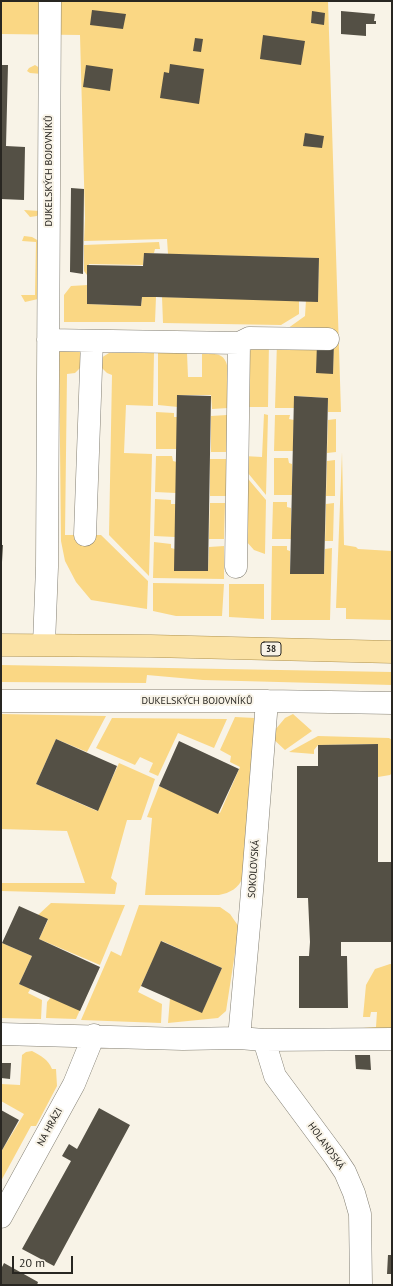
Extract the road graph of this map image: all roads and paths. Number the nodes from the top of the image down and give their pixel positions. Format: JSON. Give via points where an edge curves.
{"nodes":[{"id":1,"x":50,"y":1,"type":"edge"},
{"id":2,"x":328,"y":339,"type":"dead end"},
{"id":3,"x":48,"y":340,"type":"junction"},
{"id":4,"x":92,"y":341,"type":"junction"},
{"id":5,"x":239,"y":343,"type":"junction"},
{"id":6,"x":85,"y":535,"type":"dead end"},
{"id":7,"x":236,"y":567,"type":"dead end"},
{"id":8,"x":44,"y":644,"type":"junction"},
{"id":9,"x":1,"y":645,"type":"edge"},
{"id":10,"x":392,"y":652,"type":"edge"},
{"id":11,"x":1,"y":701,"type":"edge"},
{"id":12,"x":267,"y":701,"type":"junction"},
{"id":13,"x":392,"y":703,"type":"edge"},
{"id":14,"x":1,"y":1034,"type":"edge"},
{"id":15,"x":94,"y":1035,"type":"junction"},
{"id":16,"x":238,"y":1038,"type":"junction"},
{"id":17,"x":392,"y":1039,"type":"edge"},
{"id":18,"x":264,"y":1040,"type":"junction"},
{"id":19,"x":1,"y":1217,"type":"edge"},
{"id":20,"x":362,"y":1285,"type":"edge"}],
"edges":[{"from":1,"to":3,"type":"street","name":"DUKELSKÝCH BOJOVNÍKŮ"},
{"from":2,"to":5,"type":"street","via":[[249,338]]},
{"from":3,"to":4,"type":"street"},
{"from":3,"to":8,"type":"street","name":"DUKELSKÝCH BOJOVNÍKŮ"},
{"from":4,"to":5,"type":"street"},
{"from":4,"to":6,"type":"street"},
{"from":5,"to":7,"type":"street"},
{"from":8,"to":9,"type":"main road","number":"38"},
{"from":8,"to":10,"type":"main road","number":"38"},
{"from":11,"to":12,"type":"street","name":"DUKELSKÝCH BOJOVNÍKŮ"},
{"from":12,"to":13,"type":"street","name":"DUKELSKÝCH BOJOVNÍKŮ"},
{"from":12,"to":16,"type":"street","name":"SOKOLOVSKÁ","via":[[252,904]]},
{"from":14,"to":15,"type":"street"},
{"from":15,"to":16,"type":"street","via":[[183,1039]]},
{"from":15,"to":19,"type":"street","name":"NA HRÁZI","via":[[74,1084]]},
{"from":16,"to":18,"type":"street"},
{"from":17,"to":18,"type":"street"},
{"from":18,"to":20,"type":"street","name":"HOLANDSKÁ","via":[[275,1076],[335,1157],[354,1193],[360,1214]]}]}
